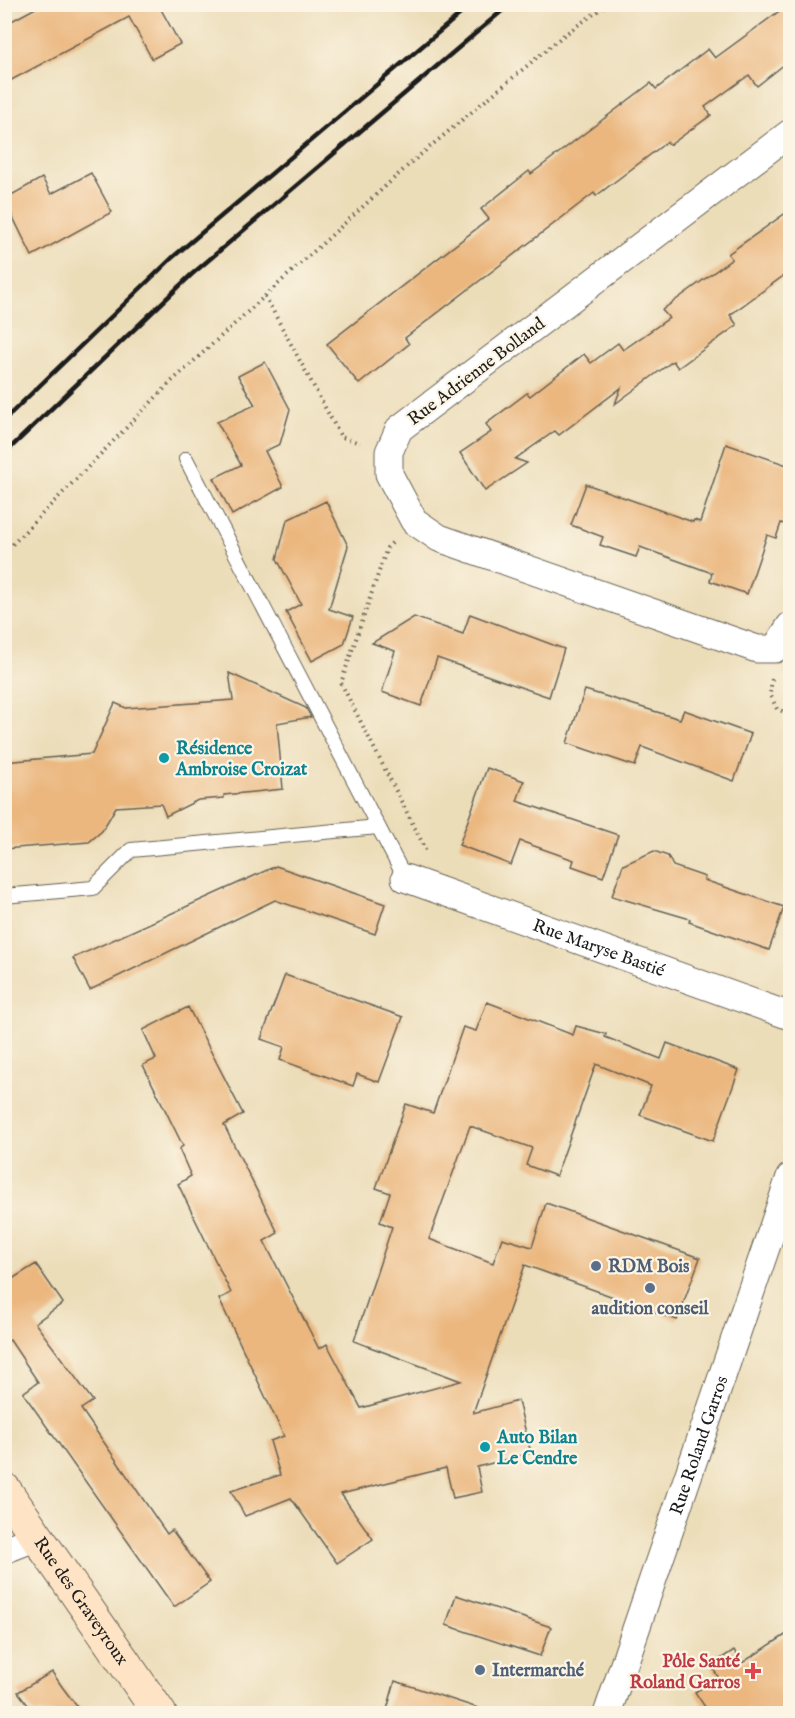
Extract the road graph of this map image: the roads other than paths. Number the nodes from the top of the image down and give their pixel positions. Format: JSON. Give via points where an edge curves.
{"nodes":[{"id":1,"x":790,"y":133,"type":"edge"},
{"id":2,"x":186,"y":459,"type":"dead end"},
{"id":3,"x":790,"y":626,"type":"edge"},
{"id":4,"x":378,"y":827,"type":"junction"},
{"id":5,"x":405,"y":878,"type":"joint"},
{"id":6,"x":4,"y":896,"type":"edge"},
{"id":7,"x":790,"y":1016,"type":"edge"},
{"id":8,"x":790,"y":1177,"type":"edge"},
{"id":9,"x":4,"y":1489,"type":"edge"},
{"id":10,"x":37,"y":1537,"type":"junction"},
{"id":11,"x":4,"y":1550,"type":"edge"},
{"id":12,"x":160,"y":1713,"type":"edge"},
{"id":13,"x":608,"y":1713,"type":"edge"}],
"edges":[{"from":1,"to":3,"type":"street","name":"Rue Adrienne Bolland","via":[[399,429],[389,452],[389,474],[414,521],[439,538],[757,649],[774,649]]},
{"from":2,"to":4,"type":"lane"},
{"from":4,"to":5,"type":"lane"},
{"from":4,"to":6,"type":"lane","via":[[131,850],[93,888]]},
{"from":5,"to":7,"type":"street","name":"Rue Maryse Bastié"},
{"from":8,"to":13,"type":"street","name":"Rue Roland Garros"},
{"from":9,"to":10,"type":"main road","name":"Rue des Graveyroux"},
{"from":10,"to":11,"type":"street"},
{"from":10,"to":12,"type":"main road","name":"Rue des Graveyroux"}]}
